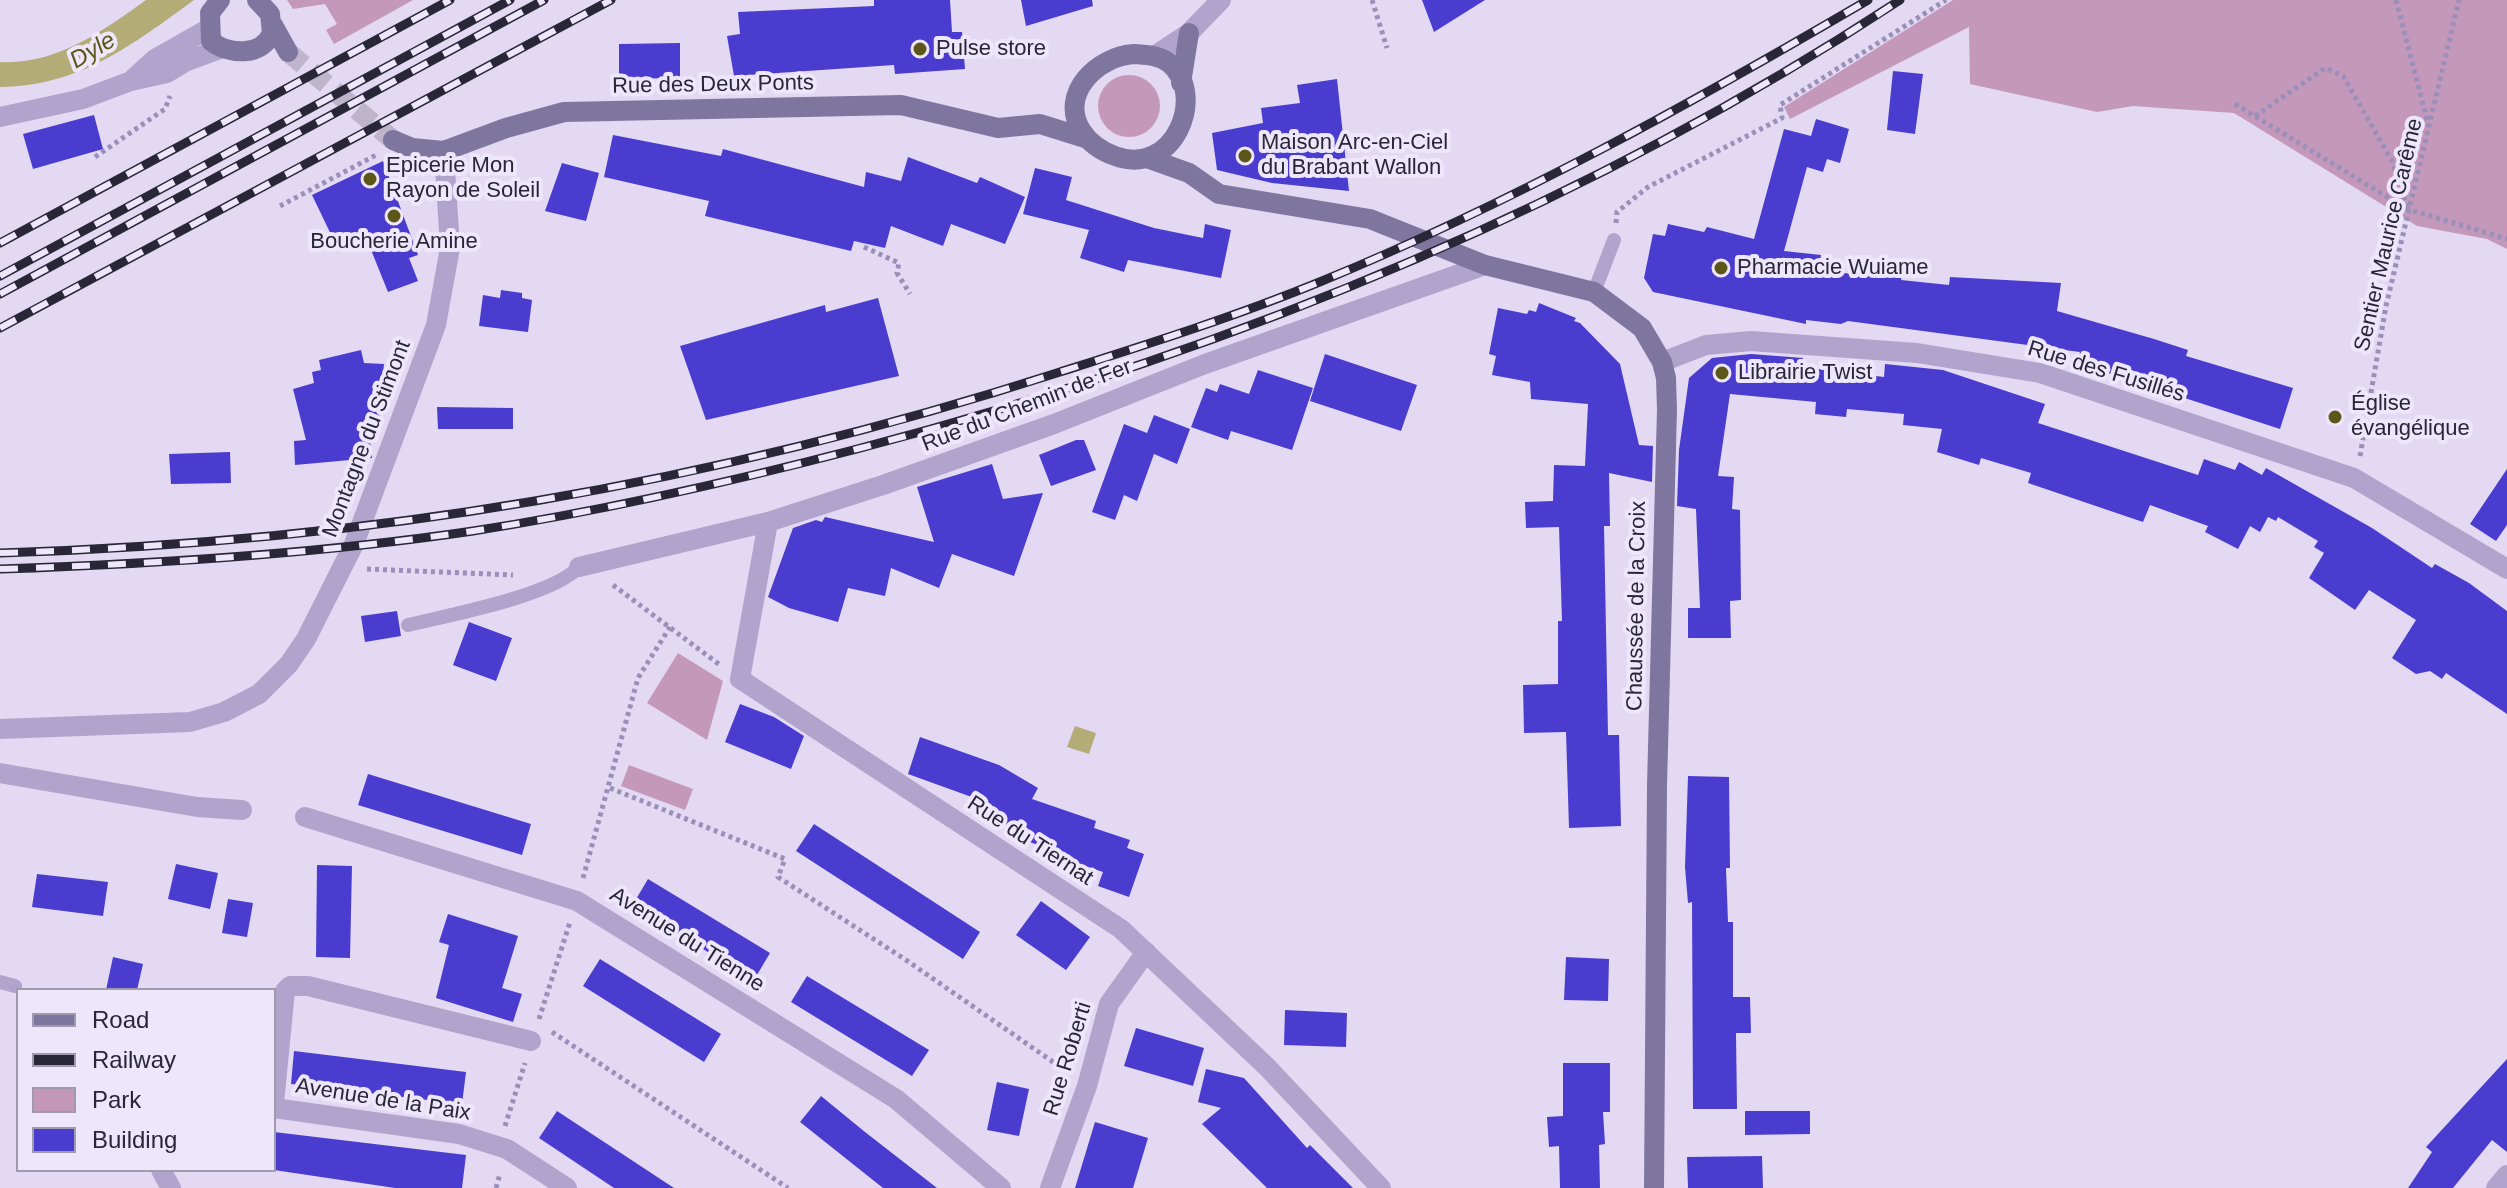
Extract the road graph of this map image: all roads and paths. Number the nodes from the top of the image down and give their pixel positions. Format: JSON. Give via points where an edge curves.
{"nodes":[{"id":1,"x":257,"y":0,"type":"edge"},
{"id":2,"x":1221,"y":0,"type":"edge"},
{"id":3,"x":1372,"y":0,"type":"edge"},
{"id":4,"x":1946,"y":0,"type":"edge"},
{"id":5,"x":2396,"y":0,"type":"edge"},
{"id":6,"x":2459,"y":0,"type":"edge"},
{"id":7,"x":210,"y":11,"type":"edge"},
{"id":8,"x":273,"y":25,"type":"junction"},
{"id":9,"x":1189,"y":33,"type":"junction"},
{"id":10,"x":258,"y":48,"type":"junction"},
{"id":11,"x":1387,"y":48,"type":"dead end"},
{"id":12,"x":220,"y":49,"type":"junction"},
{"id":13,"x":1154,"y":56,"type":"junction"},
{"id":14,"x":185,"y":62,"type":"junction"},
{"id":15,"x":131,"y":81,"type":"junction"},
{"id":16,"x":1181,"y":83,"type":"junction"},
{"id":17,"x":1077,"y":96,"type":"junction"},
{"id":18,"x":2235,"y":104,"type":"dead end"},
{"id":19,"x":2255,"y":116,"type":"junction"},
{"id":20,"x":0,"y":117,"type":"edge"},
{"id":21,"x":1040,"y":124,"type":"junction"},
{"id":22,"x":2429,"y":128,"type":"junction"},
{"id":23,"x":1178,"y":134,"type":"junction"},
{"id":24,"x":1088,"y":139,"type":"junction"},
{"id":25,"x":395,"y":142,"type":"joint"},
{"id":26,"x":444,"y":151,"type":"junction"},
{"id":27,"x":95,"y":157,"type":"dead end"},
{"id":28,"x":1147,"y":158,"type":"junction"},
{"id":29,"x":1189,"y":173,"type":"junction"},
{"id":30,"x":280,"y":206,"type":"dead end"},
{"id":31,"x":2407,"y":209,"type":"junction"},
{"id":32,"x":1370,"y":219,"type":"joint"},
{"id":33,"x":2507,"y":239,"type":"edge"},
{"id":34,"x":1614,"y":240,"type":"joint"},
{"id":35,"x":864,"y":247,"type":"dead end"},
{"id":36,"x":1485,"y":265,"type":"junction"},
{"id":37,"x":1594,"y":292,"type":"junction"},
{"id":38,"x":910,"y":294,"type":"dead end"},
{"id":39,"x":1662,"y":362,"type":"junction"},
{"id":40,"x":2354,"y":478,"type":"junction"},
{"id":41,"x":768,"y":522,"type":"junction"},
{"id":42,"x":582,"y":566,"type":"junction"},
{"id":43,"x":2507,"y":569,"type":"edge"},
{"id":44,"x":338,"y":572,"type":"junction"},
{"id":45,"x":520,"y":574,"type":"dead end"},
{"id":46,"x":408,"y":625,"type":"dead end"},
{"id":47,"x":740,"y":679,"type":"junction"},
{"id":48,"x":0,"y":729,"type":"edge"},
{"id":49,"x":0,"y":773,"type":"edge"},
{"id":50,"x":610,"y":788,"type":"dead end"},
{"id":51,"x":242,"y":810,"type":"dead end"},
{"id":52,"x":305,"y":817,"type":"dead end"},
{"id":53,"x":1146,"y":952,"type":"junction"},
{"id":54,"x":551,"y":1031,"type":"dead end"},
{"id":55,"x":531,"y":1041,"type":"dead end"},
{"id":56,"x":276,"y":1084,"type":"edge"},
{"id":57,"x":1087,"y":1086,"type":"junction"},
{"id":58,"x":276,"y":1105,"type":"edge"},
{"id":59,"x":2507,"y":1175,"type":"edge"},
{"id":60,"x":567,"y":1188,"type":"edge"},
{"id":61,"x":788,"y":1188,"type":"edge"},
{"id":62,"x":1001,"y":1188,"type":"edge"},
{"id":63,"x":1050,"y":1188,"type":"edge"},
{"id":64,"x":1381,"y":1188,"type":"edge"},
{"id":65,"x":1654,"y":1188,"type":"edge"},
{"id":66,"x":2496,"y":1188,"type":"edge"}],
"edges":[{"from":1,"to":8,"type":"main road"},
{"from":2,"to":9,"type":"street"},
{"from":3,"to":11,"type":"path"},
{"from":4,"to":34,"type":"path","via":[[1780,105],[1782,118],[1648,187],[1617,212]]},
{"from":5,"to":22,"type":"path"},
{"from":6,"to":22,"type":"path","name":"Sentier Maurice Carême"},
{"from":7,"to":12,"type":"main road","via":[[211,41]]},
{"from":7,"to":15,"type":"street"},
{"from":8,"to":10,"type":"main road","via":[[270,39]]},
{"from":8,"to":10,"type":"main road","via":[[288,52]]},
{"from":9,"to":13,"type":"street"},
{"from":9,"to":16,"type":"main road"},
{"from":10,"to":12,"type":"main road"},
{"from":12,"to":14,"type":"street"},
{"from":13,"to":16,"type":"main road","via":[[1171,64]]},
{"from":13,"to":17,"type":"main road","via":[[1123,54],[1104,61]]},
{"from":14,"to":15,"type":"street","via":[[167,73]]},
{"from":14,"to":27,"type":"path","via":[[165,109]]},
{"from":15,"to":20,"type":"street","via":[[83,99]]},
{"from":16,"to":23,"type":"main road","via":[[1184,106]]},
{"from":17,"to":21,"type":"main road"},
{"from":17,"to":24,"type":"main road","via":[[1078,122]]},
{"from":18,"to":19,"type":"path"},
{"from":19,"to":31,"type":"path"},
{"from":19,"to":31,"type":"path","via":[[2325,68],[2343,76],[2392,161]]},
{"from":21,"to":24,"type":"main road","name":"Rue des Deux Ponts"},
{"from":21,"to":26,"type":"main road","name":"Rue des Deux Ponts","via":[[998,128],[901,105],[564,112]]},
{"from":22,"to":31,"type":"path","name":"Sentier Maurice Carême"},
{"from":23,"to":28,"type":"main road","via":[[1167,149]]},
{"from":23,"to":29,"type":"main road"},
{"from":24,"to":28,"type":"main road","name":"Rue des Deux Ponts","via":[[1119,158]]},
{"from":25,"to":26,"type":"main road"},
{"from":25,"to":30,"type":"path"},
{"from":26,"to":44,"type":"street","name":"Montagne du Stimont","via":[[450,248],[436,325],[354,544]]},
{"from":28,"to":29,"type":"main road","name":"Rue des Deux Ponts"},
{"from":29,"to":32,"type":"main road","name":"Rue des Deux Ponts","via":[[1219,194],[1240,200]]},
{"from":31,"to":33,"type":"path"},
{"from":31,"to":40,"type":"path","name":"Sentier Maurice Carême"},
{"from":32,"to":36,"type":"main road","name":"Chaussée de la Croix"},
{"from":34,"to":37,"type":"lane"},
{"from":35,"to":38,"type":"path","via":[[899,263],[897,273]]},
{"from":36,"to":37,"type":"main road","name":"Chaussée de la Croix"},
{"from":36,"to":41,"type":"street","name":"Rue du Chemin de Fer","via":[[1205,364],[1054,424]]},
{"from":37,"to":39,"type":"main road","name":"Chaussée de la Croix","via":[[1642,328]]},
{"from":39,"to":40,"type":"street","name":"Rue des Fusillés","via":[[1706,345],[1751,341],[1917,353],[2040,373]]},
{"from":39,"to":65,"type":"main road","name":"Chaussée de la Croix","via":[[1667,410]]},
{"from":40,"to":43,"type":"street","name":"Rue des Fusillés"},
{"from":41,"to":42,"type":"street","name":"Rue du Chemin de Fer"},
{"from":41,"to":47,"type":"street"},
{"from":42,"to":46,"type":"lane","via":[[568,578]]},
{"from":42,"to":47,"type":"path"},
{"from":44,"to":45,"type":"path"},
{"from":44,"to":48,"type":"street","name":"Montagne du Stimont","via":[[289,664],[259,694],[224,712],[156,726]]},
{"from":47,"to":53,"type":"street","name":"Rue du Tiernat","via":[[1121,929]]},
{"from":49,"to":51,"type":"street"},
{"from":50,"to":57,"type":"path","via":[[785,859],[778,877]]},
{"from":52,"to":62,"type":"street","name":"Avenue du Tienne","via":[[577,901],[896,1099]]},
{"from":53,"to":57,"type":"street","name":"Rue Roberti","via":[[1109,1004]]},
{"from":53,"to":64,"type":"street","name":"Rue du Tiernat","via":[[1267,1067]]},
{"from":54,"to":61,"type":"path"},
{"from":55,"to":56,"type":"street","via":[[308,986],[290,986],[285,991]]},
{"from":57,"to":63,"type":"street","name":"Rue Roberti"},
{"from":58,"to":60,"type":"street","name":"Avenue de la Paix","via":[[459,1134],[507,1149]]},
{"from":59,"to":66,"type":"street"}]}
